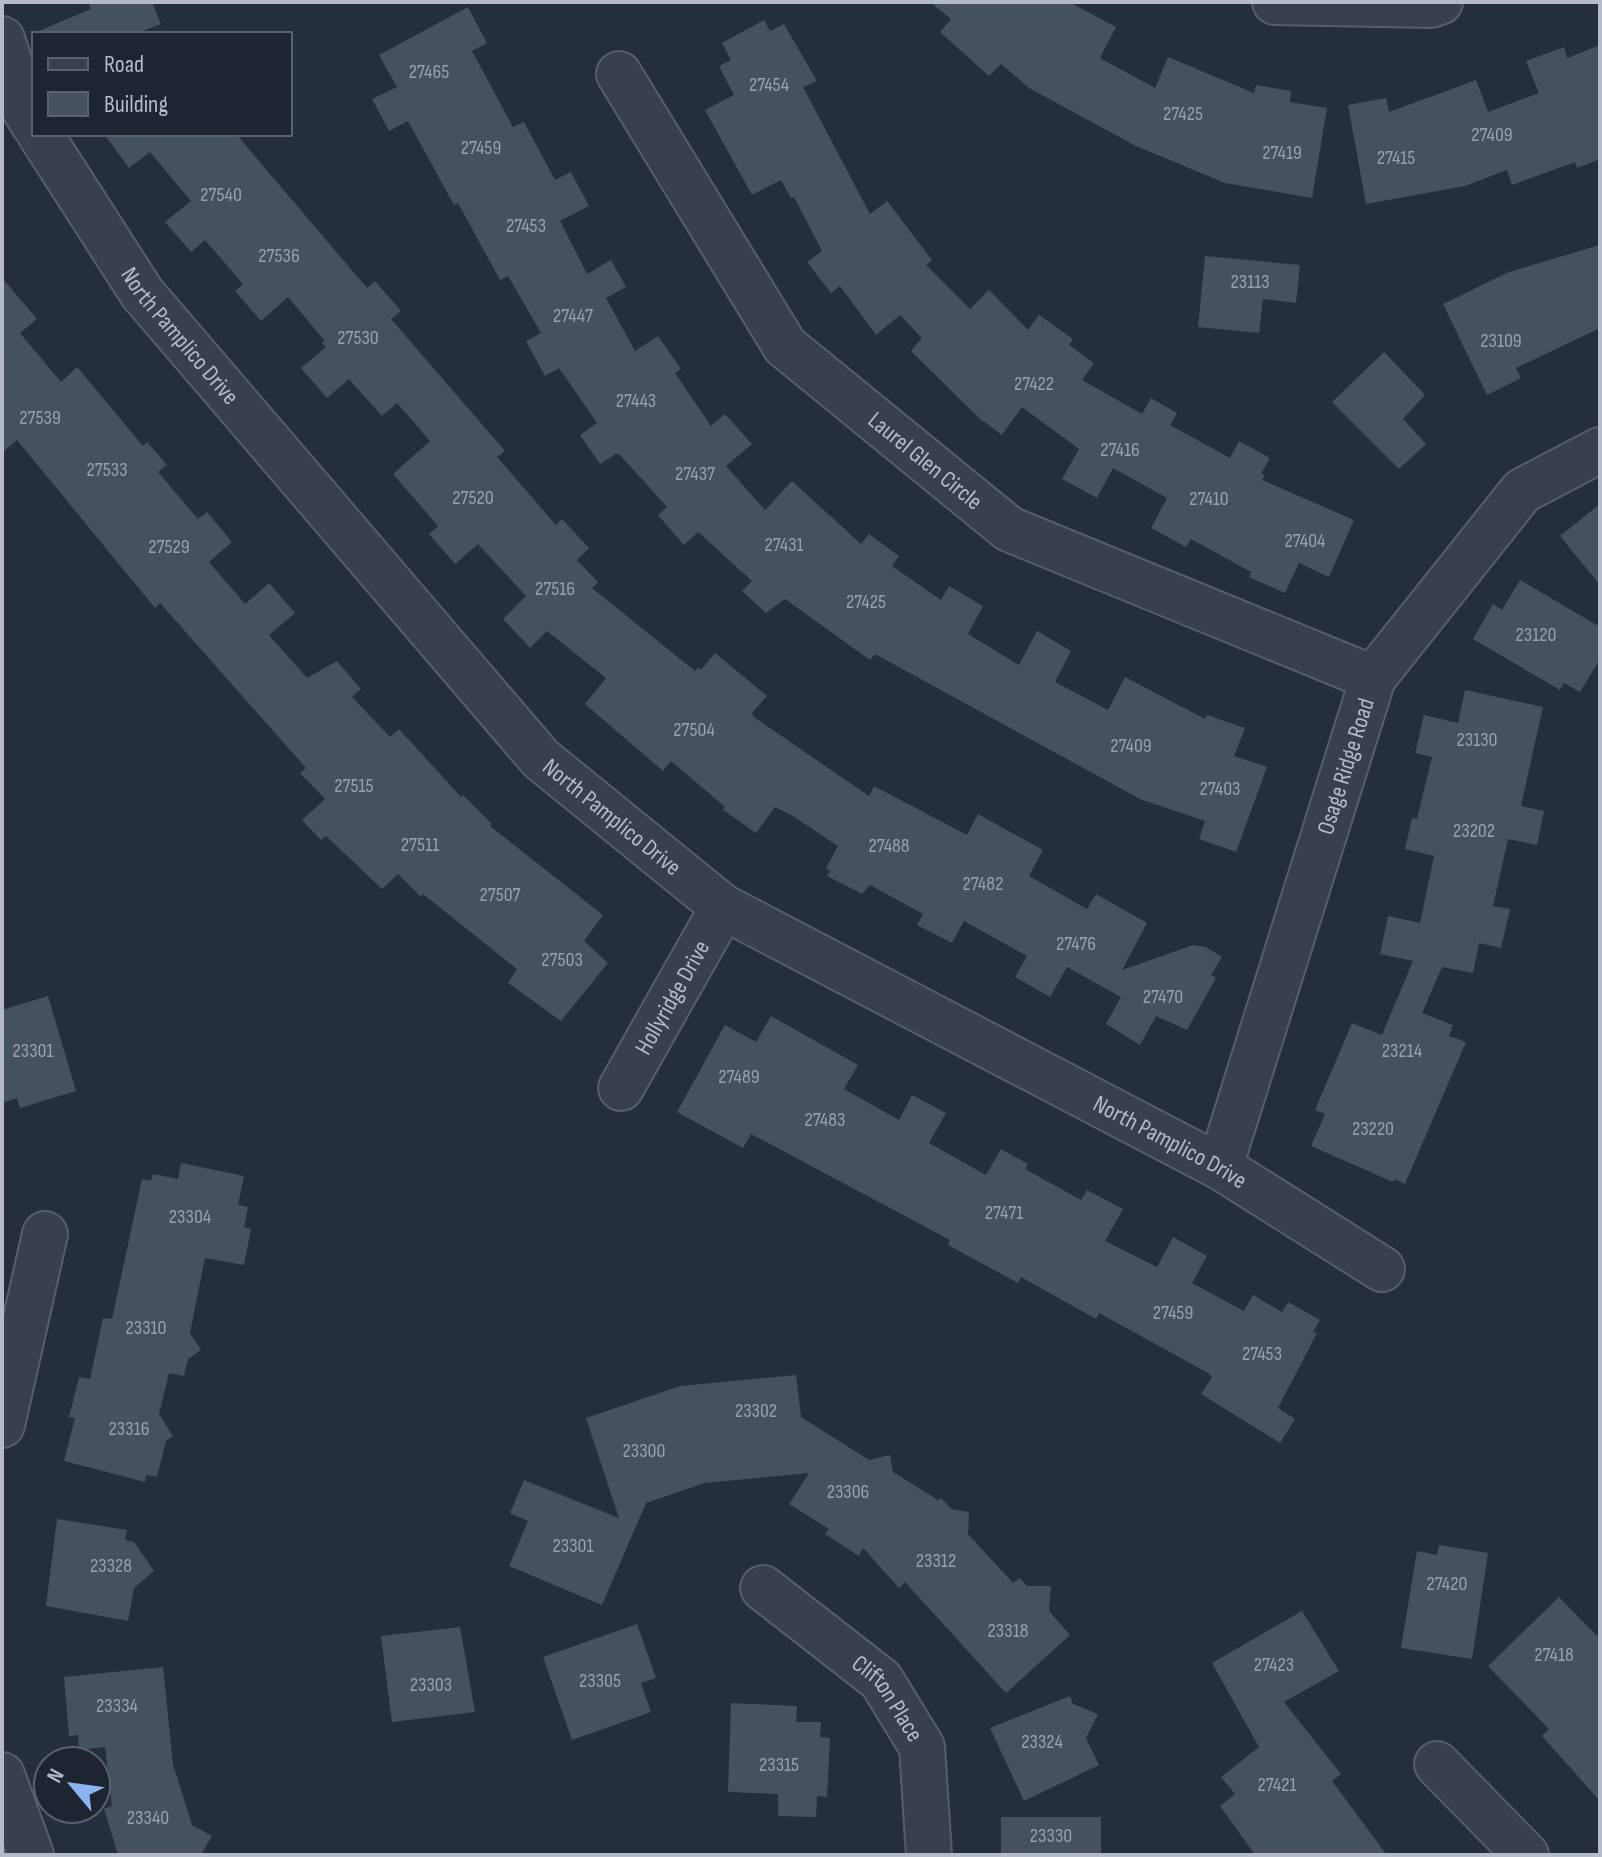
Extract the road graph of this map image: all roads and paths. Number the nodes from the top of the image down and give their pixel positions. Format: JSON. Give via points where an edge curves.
{"nodes":[{"id":1,"x":1275,"y":2,"type":"edge"},
{"id":2,"x":1440,"y":2,"type":"edge"},
{"id":3,"x":2,"y":39,"type":"edge"},
{"id":4,"x":619,"y":74,"type":"dead end"},
{"id":5,"x":32,"y":122,"type":"edge"},
{"id":6,"x":41,"y":136,"type":"edge"},
{"id":7,"x":1600,"y":450,"type":"edge"},
{"id":8,"x":1373,"y":678,"type":"junction"},
{"id":9,"x":723,"y":907,"type":"junction"},
{"id":10,"x":621,"y":1088,"type":"dead end"},
{"id":11,"x":1220,"y":1167,"type":"junction"},
{"id":12,"x":45,"y":1234,"type":"dead end"},
{"id":13,"x":1382,"y":1269,"type":"dead end"},
{"id":14,"x":2,"y":1425,"type":"edge"},
{"id":15,"x":763,"y":1588,"type":"dead end"},
{"id":16,"x":1437,"y":1764,"type":"dead end"},
{"id":17,"x":2,"y":1775,"type":"edge"},
{"id":18,"x":31,"y":1855,"type":"edge"},
{"id":19,"x":929,"y":1855,"type":"edge"},
{"id":20,"x":1526,"y":1855,"type":"edge"}],
"edges":[{"from":1,"to":2,"type":"street"},
{"from":3,"to":5,"type":"street"},
{"from":4,"to":8,"type":"street","name":"Laurel Glen Circle","via":[[785,346],[1009,529]]},
{"from":6,"to":9,"type":"street","name":"North Pamplico Drive","via":[[142,293],[541,759]]},
{"from":7,"to":8,"type":"street","name":"Osage Ridge Road","via":[[1522,491]]},
{"from":8,"to":11,"type":"street","name":"Osage Ridge Road"},
{"from":9,"to":10,"type":"street","name":"Hollyridge Drive"},
{"from":9,"to":11,"type":"street","name":"North Pamplico Drive"},
{"from":11,"to":13,"type":"street","name":"North Pamplico Drive"},
{"from":12,"to":14,"type":"street"},
{"from":15,"to":19,"type":"street","name":"Clifton Place","via":[[881,1680],[922,1747]]},
{"from":16,"to":20,"type":"street"},
{"from":17,"to":18,"type":"street"}]}
